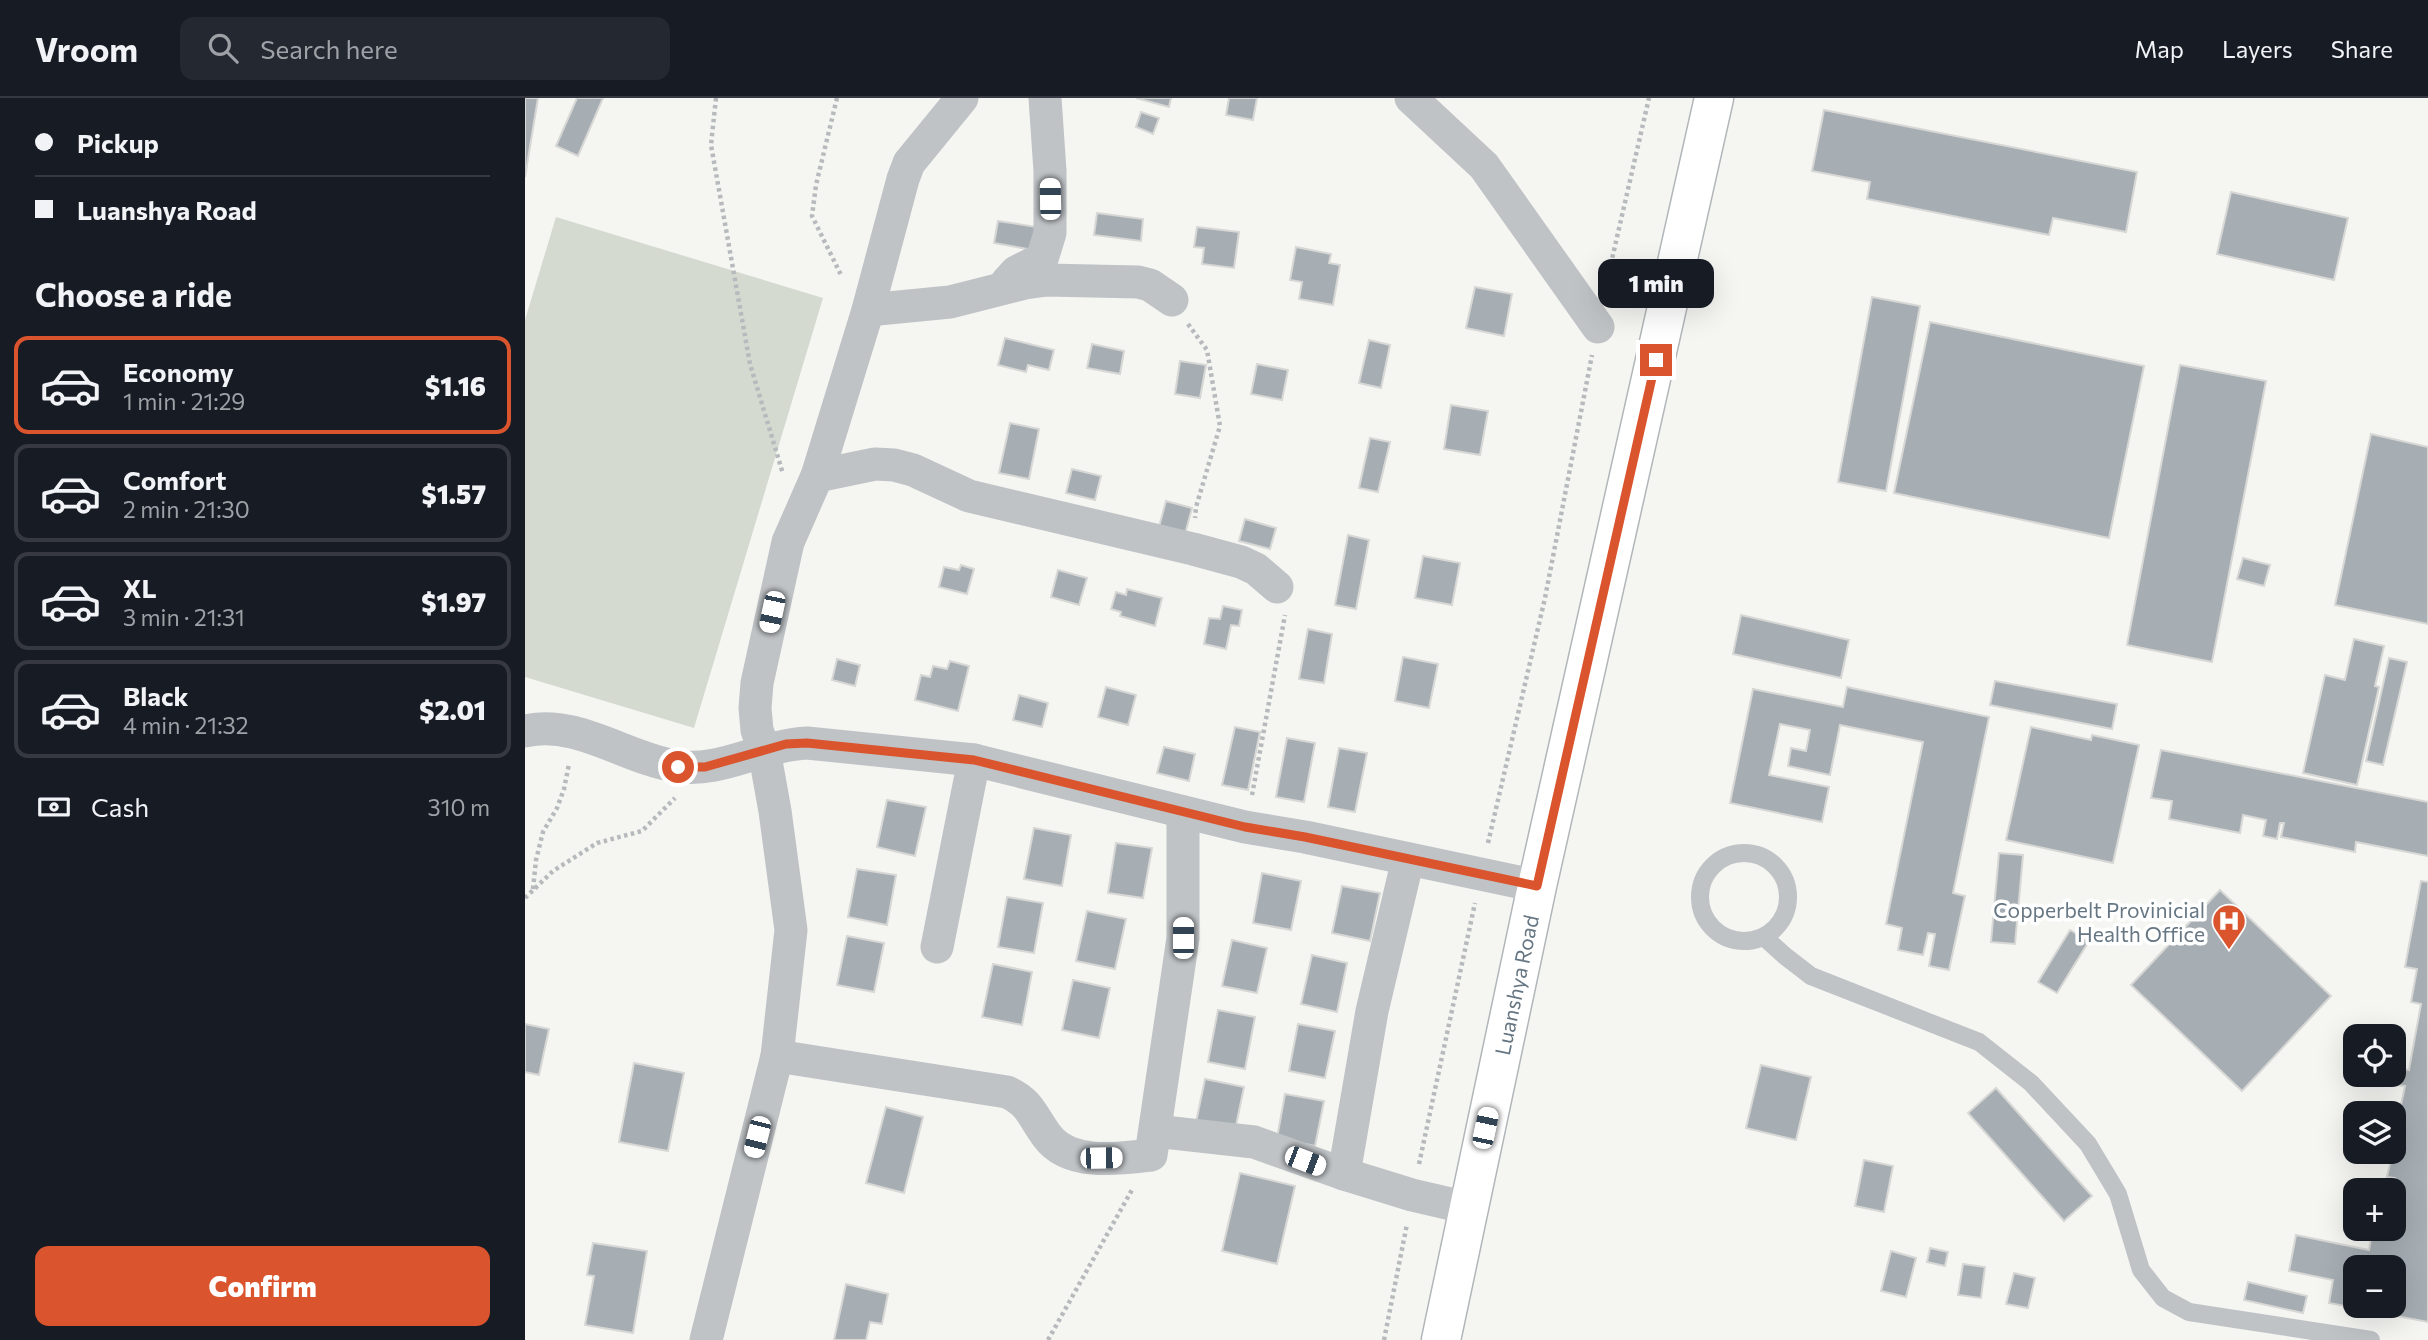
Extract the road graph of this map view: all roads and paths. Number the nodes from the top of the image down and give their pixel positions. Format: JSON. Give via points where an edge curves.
{"nodes":[{"id":1,"x":716,"y":98,"type":"edge"},
{"id":2,"x":837,"y":98,"type":"edge"},
{"id":3,"x":962,"y":98,"type":"edge"},
{"id":4,"x":1045,"y":98,"type":"edge"},
{"id":5,"x":1411,"y":98,"type":"edge"},
{"id":6,"x":1649,"y":98,"type":"edge"},
{"id":7,"x":1714,"y":98,"type":"edge"},
{"id":8,"x":1001,"y":289,"type":"junction"},
{"id":9,"x":1172,"y":300,"type":"joint"},
{"id":10,"x":868,"y":310,"type":"junction"},
{"id":11,"x":1598,"y":327,"type":"junction"},
{"id":12,"x":817,"y":476,"type":"junction"},
{"id":13,"x":797,"y":520,"type":"junction"},
{"id":14,"x":1193,"y":548,"type":"junction"},
{"id":15,"x":1277,"y":587,"type":"joint"},
{"id":16,"x":525,"y":731,"type":"edge"},
{"id":17,"x":575,"y":733,"type":"junction"},
{"id":18,"x":764,"y":750,"type":"junction"},
{"id":19,"x":974,"y":760,"type":"junction"},
{"id":20,"x":705,"y":767,"type":"junction"},
{"id":21,"x":1183,"y":812,"type":"junction"},
{"id":22,"x":1245,"y":827,"type":"junction"},
{"id":23,"x":1408,"y":859,"type":"junction"},
{"id":24,"x":1481,"y":874,"type":"junction"},
{"id":25,"x":1537,"y":886,"type":"junction"},
{"id":26,"x":533,"y":891,"type":"junction"},
{"id":27,"x":525,"y":898,"type":"edge"},
{"id":28,"x":1764,"y":937,"type":"junction"},
{"id":29,"x":937,"y":947,"type":"dead end"},
{"id":30,"x":777,"y":1056,"type":"junction"},
{"id":31,"x":1153,"y":1143,"type":"junction"},
{"id":32,"x":1344,"y":1174,"type":"junction"},
{"id":33,"x":1412,"y":1195,"type":"junction"},
{"id":34,"x":1468,"y":1208,"type":"junction"},
{"id":35,"x":706,"y":1340,"type":"edge"},
{"id":36,"x":1048,"y":1340,"type":"edge"},
{"id":37,"x":1384,"y":1340,"type":"edge"},
{"id":38,"x":1441,"y":1340,"type":"edge"},
{"id":39,"x":2371,"y":1340,"type":"edge"}],
"edges":[{"from":1,"to":13,"type":"path","via":[[711,145],[750,364]]},
{"from":2,"to":10,"type":"path","via":[[812,216],[853,299]]},
{"from":3,"to":10,"type":"street","via":[[909,163]]},
{"from":4,"to":8,"type":"street","via":[[1050,233],[1042,259],[1016,272]]},
{"from":5,"to":11,"type":"street","via":[[1484,166]]},
{"from":6,"to":11,"type":"path"},
{"from":7,"to":25,"type":"highway","name":"Luanshya Road"},
{"from":8,"to":9,"type":"street","via":[[1047,280],[1138,282]]},
{"from":8,"to":10,"type":"street","via":[[950,302]]},
{"from":9,"to":14,"type":"path","via":[[1206,350],[1220,426],[1196,507]]},
{"from":10,"to":12,"type":"street"},
{"from":11,"to":24,"type":"path","via":[[1545,598]]},
{"from":12,"to":13,"type":"street"},
{"from":12,"to":14,"type":"street","via":[[875,464],[894,465],[969,496]]},
{"from":13,"to":18,"type":"street","via":[[757,683],[757,730]]},
{"from":14,"to":15,"type":"street","via":[[1256,569]]},
{"from":15,"to":22,"type":"path","via":[[1286,619]]},
{"from":16,"to":17,"type":"street","via":[[545,727]]},
{"from":17,"to":20,"type":"street","via":[[645,760]]},
{"from":17,"to":26,"type":"path","via":[[564,789],[535,860]]},
{"from":18,"to":19,"type":"street","via":[[807,743]]},
{"from":18,"to":20,"type":"street"},
{"from":18,"to":30,"type":"street","via":[[792,930]]},
{"from":19,"to":21,"type":"street"},
{"from":19,"to":29,"type":"street"},
{"from":20,"to":26,"type":"path","via":[[642,831],[597,843],[553,871]]},
{"from":21,"to":22,"type":"street"},
{"from":21,"to":31,"type":"street","via":[[1183,938]]},
{"from":22,"to":23,"type":"street"},
{"from":23,"to":24,"type":"street"},
{"from":23,"to":32,"type":"street","via":[[1372,1011]]},
{"from":24,"to":25,"type":"street"},
{"from":24,"to":33,"type":"path"},
{"from":25,"to":34,"type":"highway","name":"Luanshya Road"},
{"from":26,"to":27,"type":"path"},
{"from":28,"to":28,"type":"lane","via":[[1735,940],[1710,925],[1702,911],[1703,881],[1723,858],[1753,853],[1767,859],[1786,882],[1785,912]]},
{"from":28,"to":39,"type":"lane","via":[[1811,976],[1979,1042],[2031,1083],[2088,1144],[2117,1194],[2141,1270],[2163,1298],[2189,1312]]},
{"from":30,"to":31,"type":"street","via":[[1007,1093],[1029,1107],[1048,1139],[1074,1154],[1101,1158]]},
{"from":30,"to":35,"type":"street"},
{"from":31,"to":32,"type":"street","via":[[1254,1142]]},
{"from":31,"to":36,"type":"path"},
{"from":32,"to":33,"type":"street"},
{"from":33,"to":34,"type":"street"},
{"from":33,"to":37,"type":"path"},
{"from":34,"to":38,"type":"highway","name":"Luanshya Road"}]}
